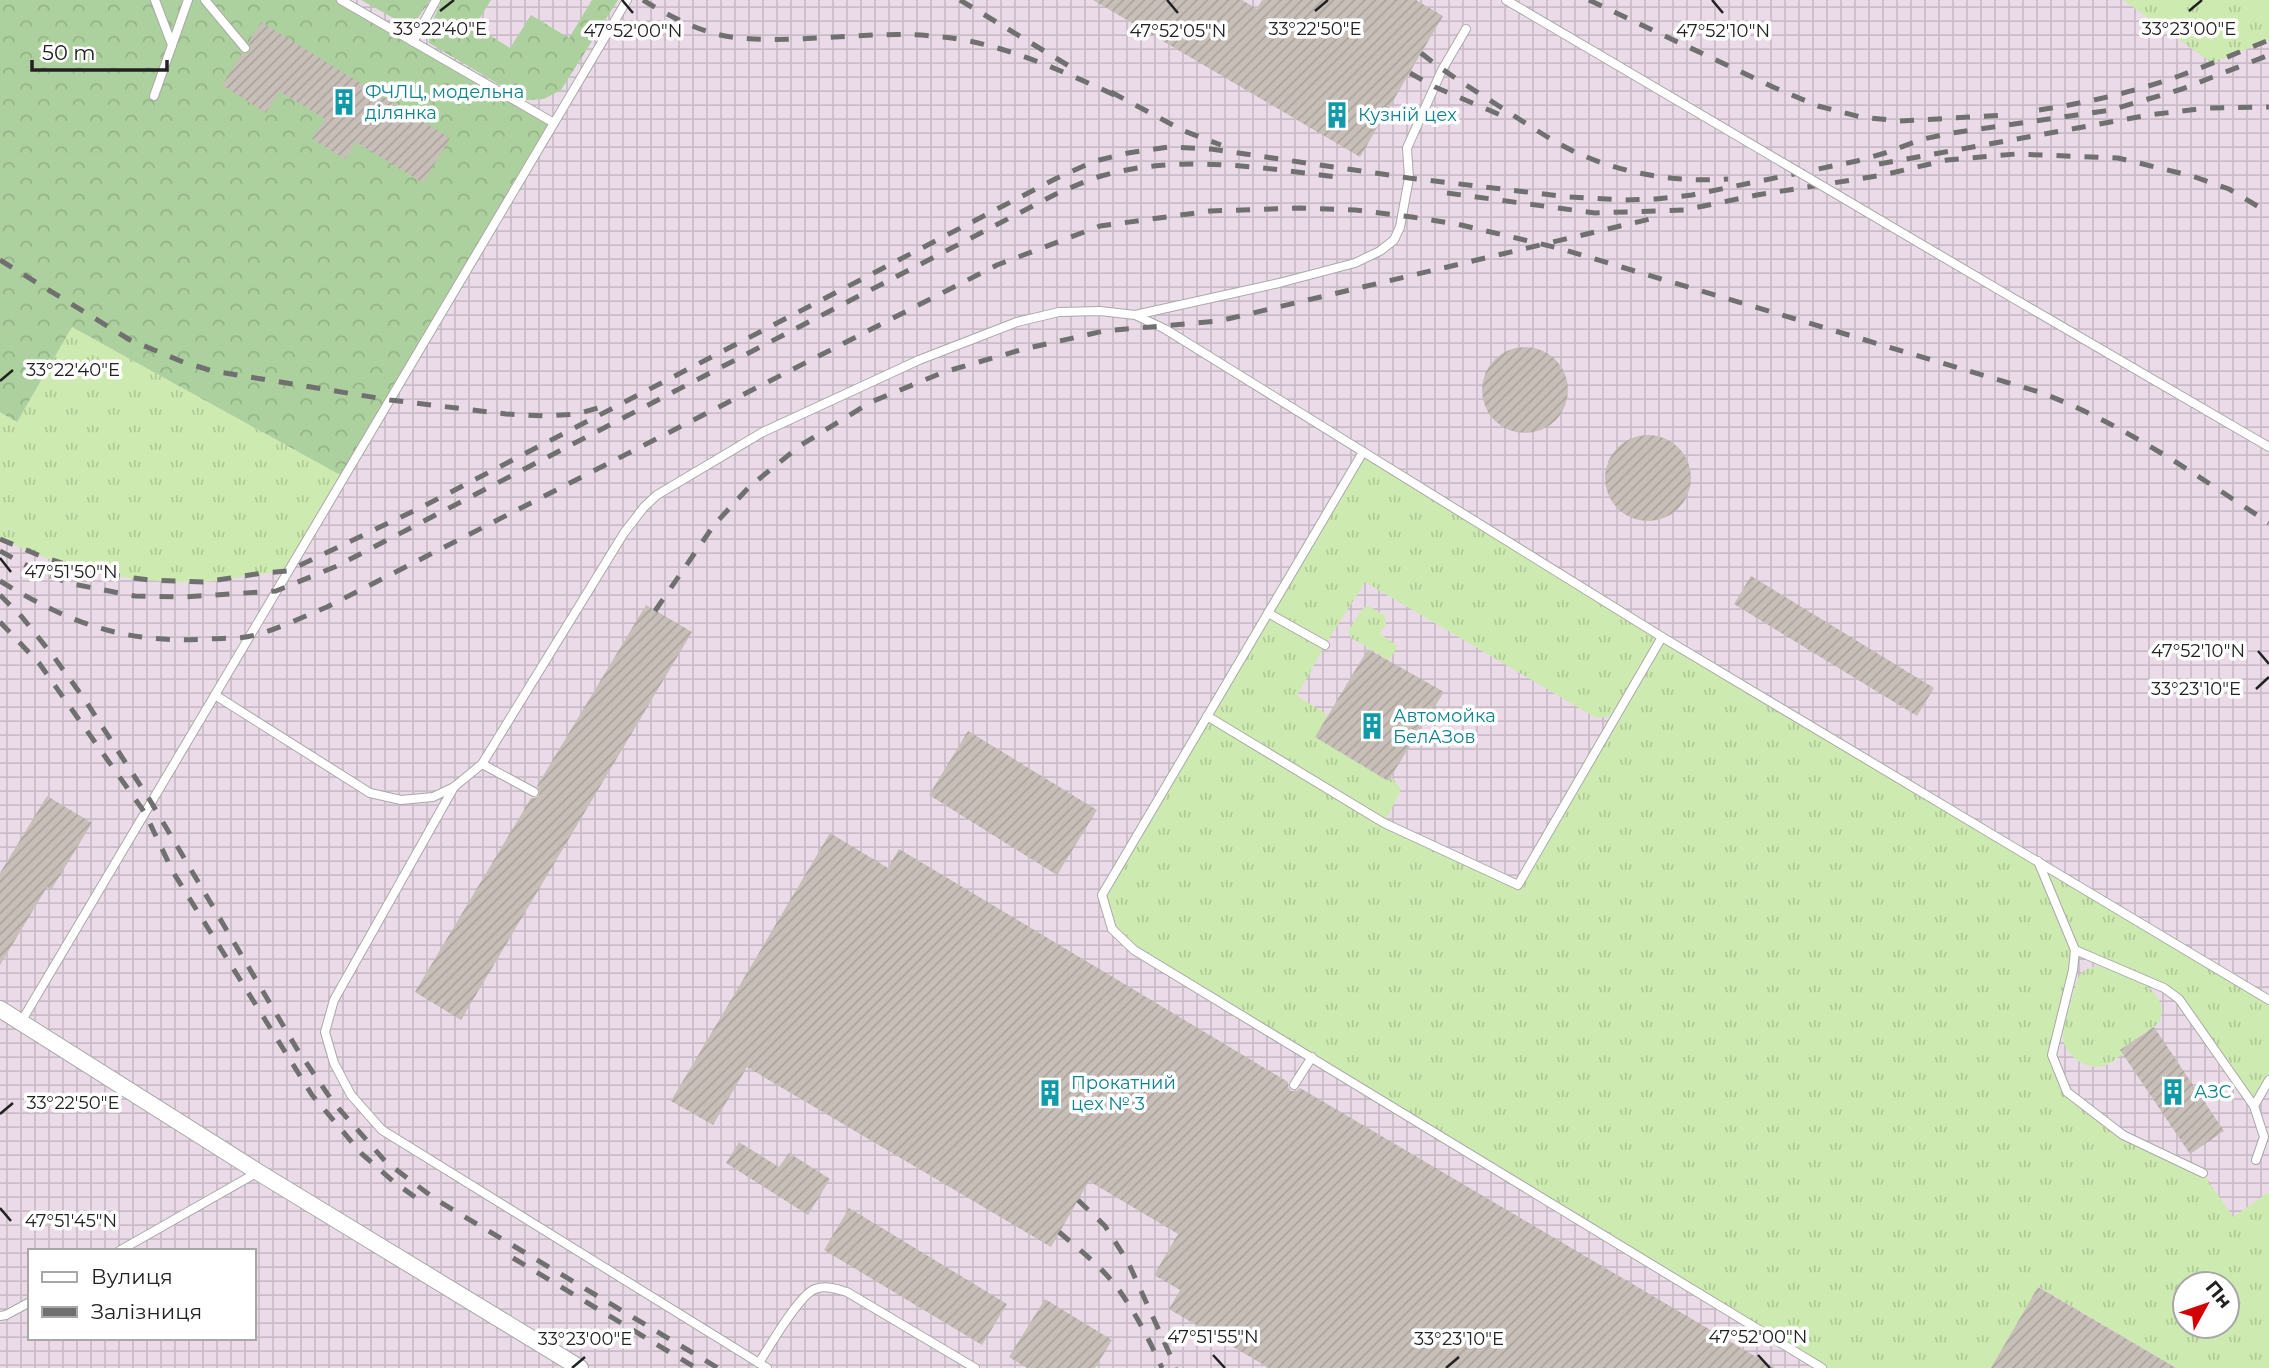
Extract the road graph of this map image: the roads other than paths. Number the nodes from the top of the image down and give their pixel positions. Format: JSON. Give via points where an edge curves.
{"nodes":[{"id":1,"x":155,"y":0,"type":"edge"},
{"id":2,"x":188,"y":0,"type":"edge"},
{"id":3,"x":205,"y":0,"type":"edge"},
{"id":4,"x":341,"y":0,"type":"edge"},
{"id":5,"x":436,"y":0,"type":"edge"},
{"id":6,"x":626,"y":0,"type":"edge"},
{"id":7,"x":1506,"y":0,"type":"edge"},
{"id":8,"x":1466,"y":29,"type":"dead end"},
{"id":9,"x":413,"y":42,"type":"junction"},
{"id":10,"x":172,"y":45,"type":"junction"},
{"id":11,"x":245,"y":48,"type":"dead end"},
{"id":12,"x":154,"y":96,"type":"dead end"},
{"id":13,"x":554,"y":122,"type":"junction"},
{"id":14,"x":1135,"y":315,"type":"junction"},
{"id":15,"x":2269,"y":447,"type":"edge"},
{"id":16,"x":1363,"y":452,"type":"junction"},
{"id":17,"x":1268,"y":613,"type":"junction"},
{"id":18,"x":1662,"y":637,"type":"junction"},
{"id":19,"x":1325,"y":645,"type":"dead end"},
{"id":20,"x":215,"y":695,"type":"junction"},
{"id":21,"x":1207,"y":716,"type":"junction"},
{"id":22,"x":482,"y":764,"type":"junction"},
{"id":23,"x":454,"y":788,"type":"junction"},
{"id":24,"x":534,"y":792,"type":"dead end"},
{"id":25,"x":2038,"y":861,"type":"junction"},
{"id":26,"x":2075,"y":950,"type":"junction"},
{"id":27,"x":2269,"y":1000,"type":"edge"},
{"id":28,"x":0,"y":1009,"type":"edge"},
{"id":29,"x":21,"y":1022,"type":"junction"},
{"id":30,"x":1312,"y":1057,"type":"junction"},
{"id":31,"x":2269,"y":1080,"type":"edge"},
{"id":32,"x":1294,"y":1085,"type":"dead end"},
{"id":33,"x":2254,"y":1106,"type":"junction"},
{"id":34,"x":2256,"y":1160,"type":"dead end"},
{"id":35,"x":258,"y":1172,"type":"junction"},
{"id":36,"x":2203,"y":1173,"type":"dead end"},
{"id":37,"x":123,"y":1249,"type":"edge"},
{"id":38,"x":28,"y":1303,"type":"edge"},
{"id":39,"x":0,"y":1316,"type":"edge"},
{"id":40,"x":763,"y":1365,"type":"edge"},
{"id":41,"x":580,"y":1368,"type":"edge"},
{"id":42,"x":975,"y":1368,"type":"edge"},
{"id":43,"x":1822,"y":1368,"type":"edge"}],
"edges":[{"from":1,"to":10,"type":"lane"},
{"from":2,"to":10,"type":"lane"},
{"from":3,"to":11,"type":"lane"},
{"from":4,"to":9,"type":"lane"},
{"from":5,"to":9,"type":"lane"},
{"from":6,"to":13,"type":"lane"},
{"from":7,"to":15,"type":"lane","bridge":true},
{"from":8,"to":14,"type":"lane","via":[[1442,70],[1408,148],[1409,178],[1394,240],[1355,263]]},
{"from":9,"to":13,"type":"lane"},
{"from":10,"to":12,"type":"lane"},
{"from":13,"to":20,"type":"lane"},
{"from":14,"to":16,"type":"lane"},
{"from":14,"to":22,"type":"lane","via":[[1059,312],[1005,327],[919,360],[763,432],[657,495],[624,533]]},
{"from":16,"to":17,"type":"lane"},
{"from":16,"to":18,"type":"lane"},
{"from":17,"to":19,"type":"lane"},
{"from":17,"to":21,"type":"lane"},
{"from":18,"to":21,"type":"lane","via":[[1518,885],[1384,823]]},
{"from":18,"to":25,"type":"lane"},
{"from":20,"to":23,"type":"lane","via":[[370,793],[401,800],[433,797]]},
{"from":20,"to":29,"type":"lane"},
{"from":21,"to":30,"type":"lane","via":[[1102,895],[1112,929],[1134,950]]},
{"from":22,"to":23,"type":"lane"},
{"from":22,"to":24,"type":"lane"},
{"from":23,"to":40,"type":"lane","via":[[334,1000],[326,1032],[334,1063],[351,1096],[382,1130]]},
{"from":25,"to":26,"type":"lane"},
{"from":25,"to":27,"type":"lane"},
{"from":26,"to":33,"type":"lane","via":[[2164,988],[2179,999]]},
{"from":26,"to":36,"type":"lane","via":[[2052,1055],[2067,1092],[2123,1135]]},
{"from":28,"to":29,"type":"street"},
{"from":29,"to":35,"type":"street"},
{"from":30,"to":32,"type":"lane"},
{"from":30,"to":43,"type":"lane"},
{"from":31,"to":33,"type":"lane"},
{"from":33,"to":34,"type":"lane","via":[[2264,1137]]},
{"from":35,"to":37,"type":"lane"},
{"from":35,"to":41,"type":"street"},
{"from":38,"to":39,"type":"lane"},
{"from":40,"to":42,"type":"lane","via":[[798,1304],[813,1290],[830,1287],[847,1292]]}]}
